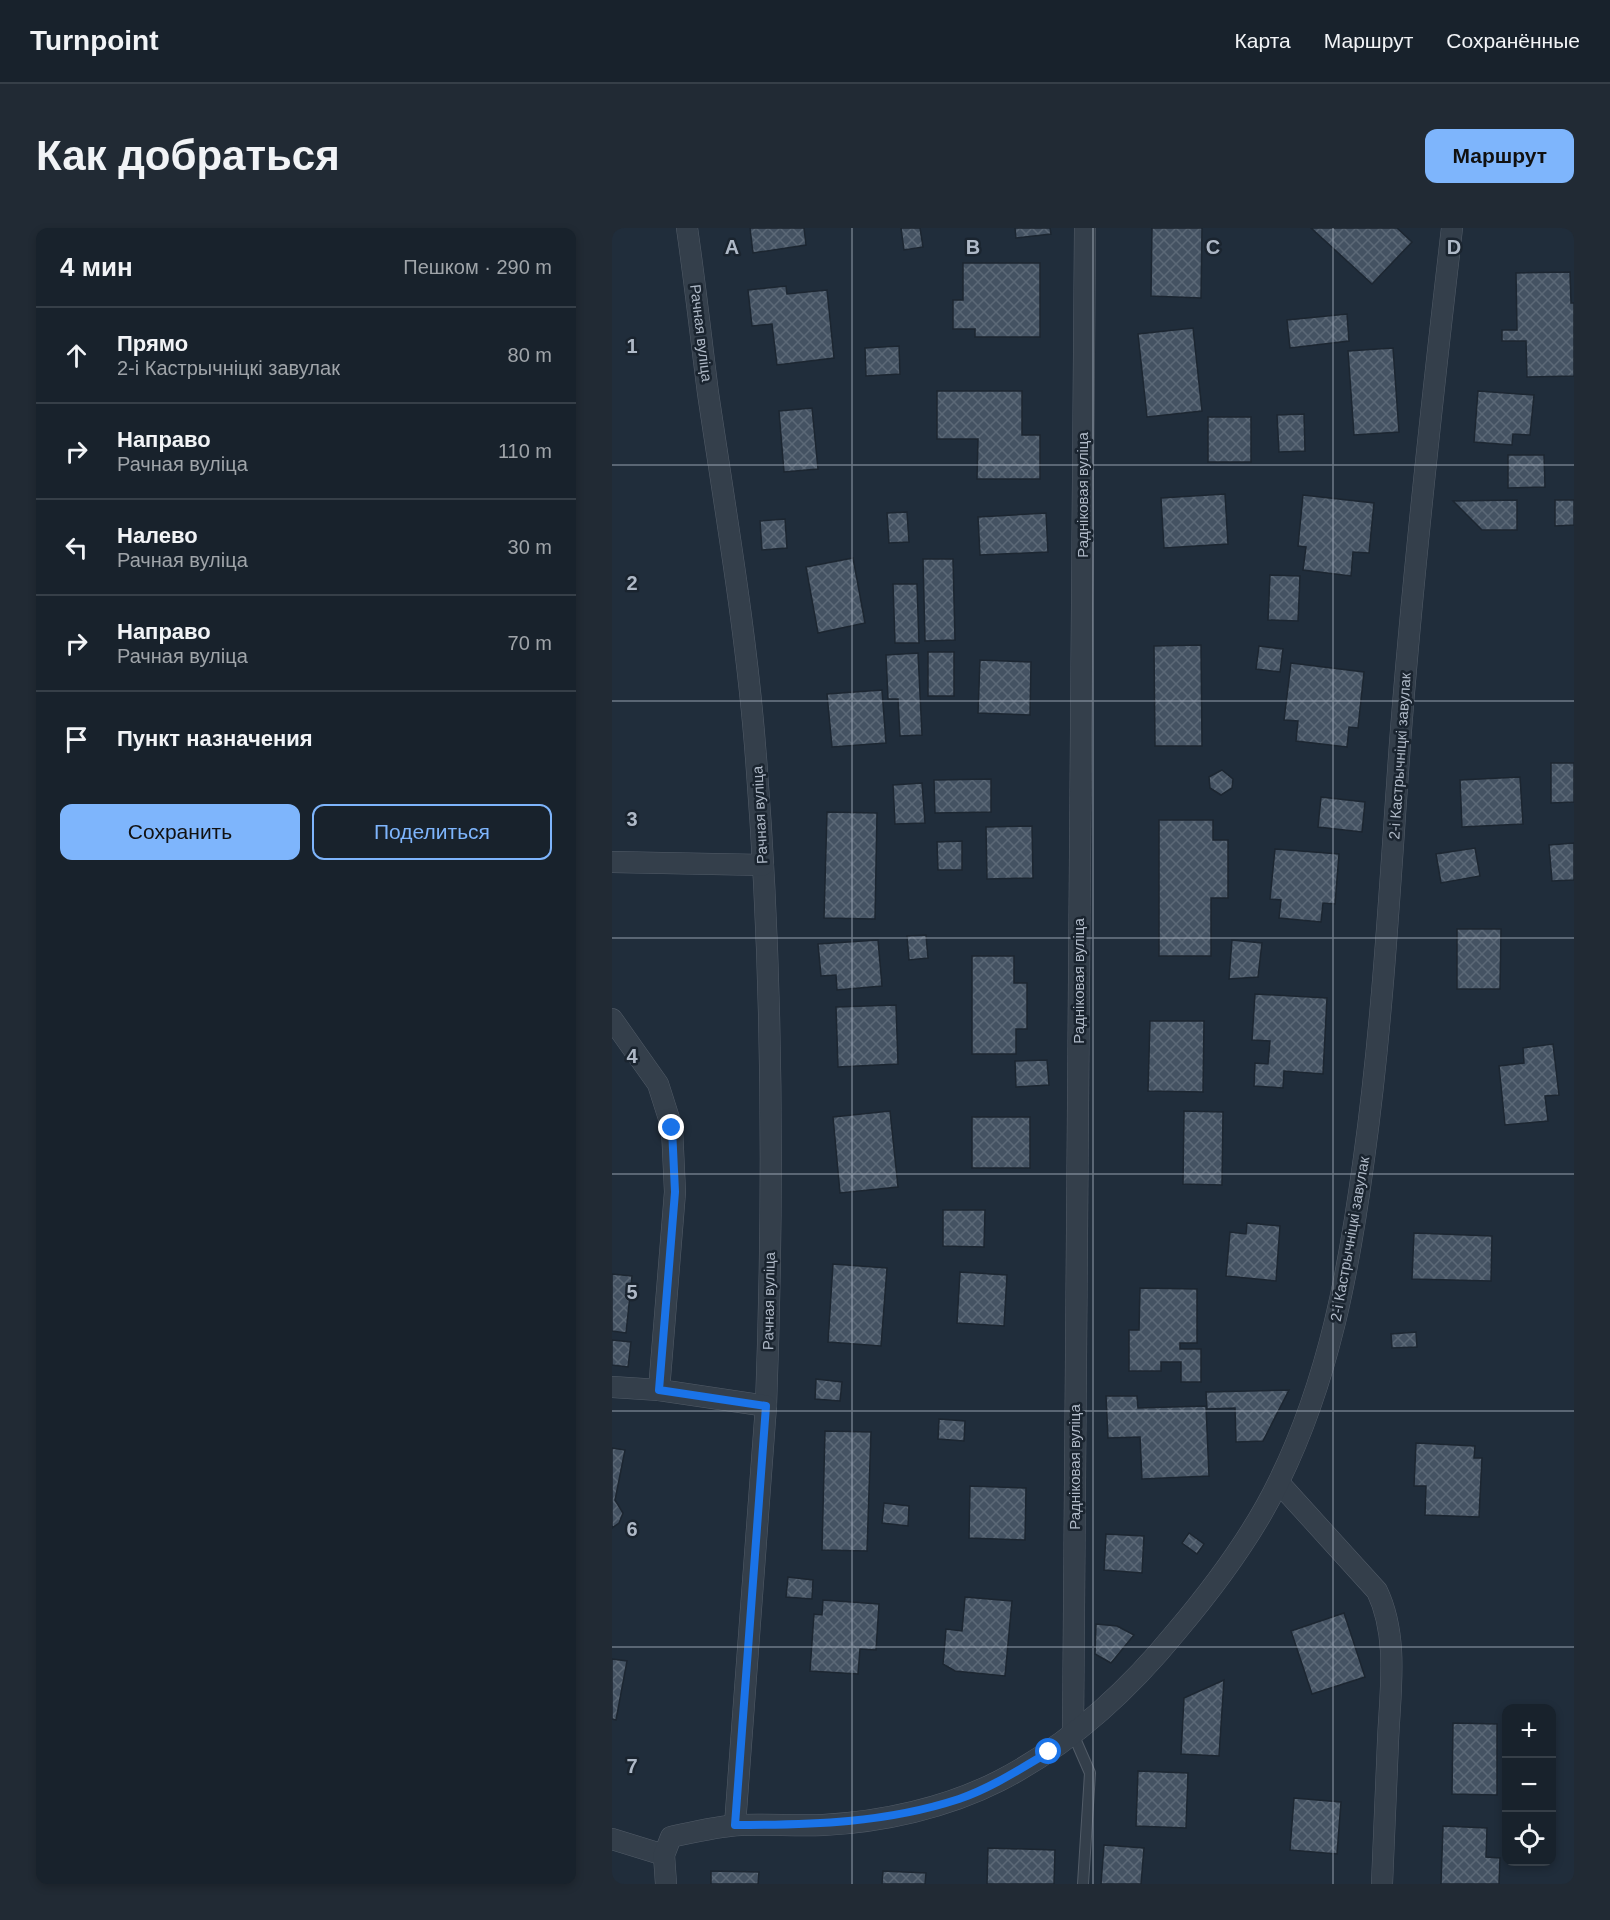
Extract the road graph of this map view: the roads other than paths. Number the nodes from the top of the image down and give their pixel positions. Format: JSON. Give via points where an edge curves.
{"nodes":[{"id":1,"x":687,"y":228,"type":"edge"},
{"id":2,"x":1085,"y":228,"type":"edge"},
{"id":3,"x":1452,"y":228,"type":"edge"},
{"id":4,"x":612,"y":862,"type":"edge"},
{"id":5,"x":763,"y":865,"type":"junction"},
{"id":6,"x":612,"y":1019,"type":"edge"},
{"id":7,"x":612,"y":1387,"type":"edge"},
{"id":8,"x":659,"y":1390,"type":"junction"},
{"id":9,"x":766,"y":1406,"type":"junction"},
{"id":10,"x":1279,"y":1483,"type":"junction"},
{"id":11,"x":1073,"y":1734,"type":"junction"},
{"id":12,"x":735,"y":1825,"type":"junction"},
{"id":13,"x":612,"y":1839,"type":"edge"},
{"id":14,"x":664,"y":1855,"type":"junction"},
{"id":15,"x":666,"y":1884,"type":"edge"},
{"id":16,"x":1083,"y":1884,"type":"edge"},
{"id":17,"x":1382,"y":1884,"type":"edge"}],
"edges":[{"from":1,"to":5,"type":"street","name":"Рачная вуліца","via":[[742,628]]},
{"from":2,"to":11,"type":"street","name":"Радніковая вуліца"},
{"from":3,"to":10,"type":"street","name":"2-і Кастрычніцкі завулак","via":[[1427,436],[1373,1096],[1354,1234],[1339,1313],[1318,1387]]},
{"from":4,"to":5,"type":"street"},
{"from":5,"to":9,"type":"street","name":"Рачная вуліца","via":[[770,1095]]},
{"from":6,"to":8,"type":"street","via":[[658,1084],[672,1128],[675,1192]]},
{"from":7,"to":8,"type":"street"},
{"from":8,"to":9,"type":"street"},
{"from":9,"to":12,"type":"street","name":"Рачная вуліца"},
{"from":10,"to":11,"type":"street","name":"2-і Кастрычніцкі завулак","via":[[1204,1598],[1153,1660]]},
{"from":10,"to":17,"type":"street","via":[[1377,1591],[1386,1610],[1391,1632]]},
{"from":11,"to":12,"type":"street","name":"2-і Кастрычніцкі завулак","via":[[999,1780],[948,1802],[891,1817],[824,1825]]},
{"from":11,"to":16,"type":"lane","via":[[1090,1773]]},
{"from":12,"to":14,"type":"street","name":"2-і Кастрычніцкі завулак","via":[[672,1837]]},
{"from":13,"to":14,"type":"street"},
{"from":14,"to":15,"type":"street"}]}
